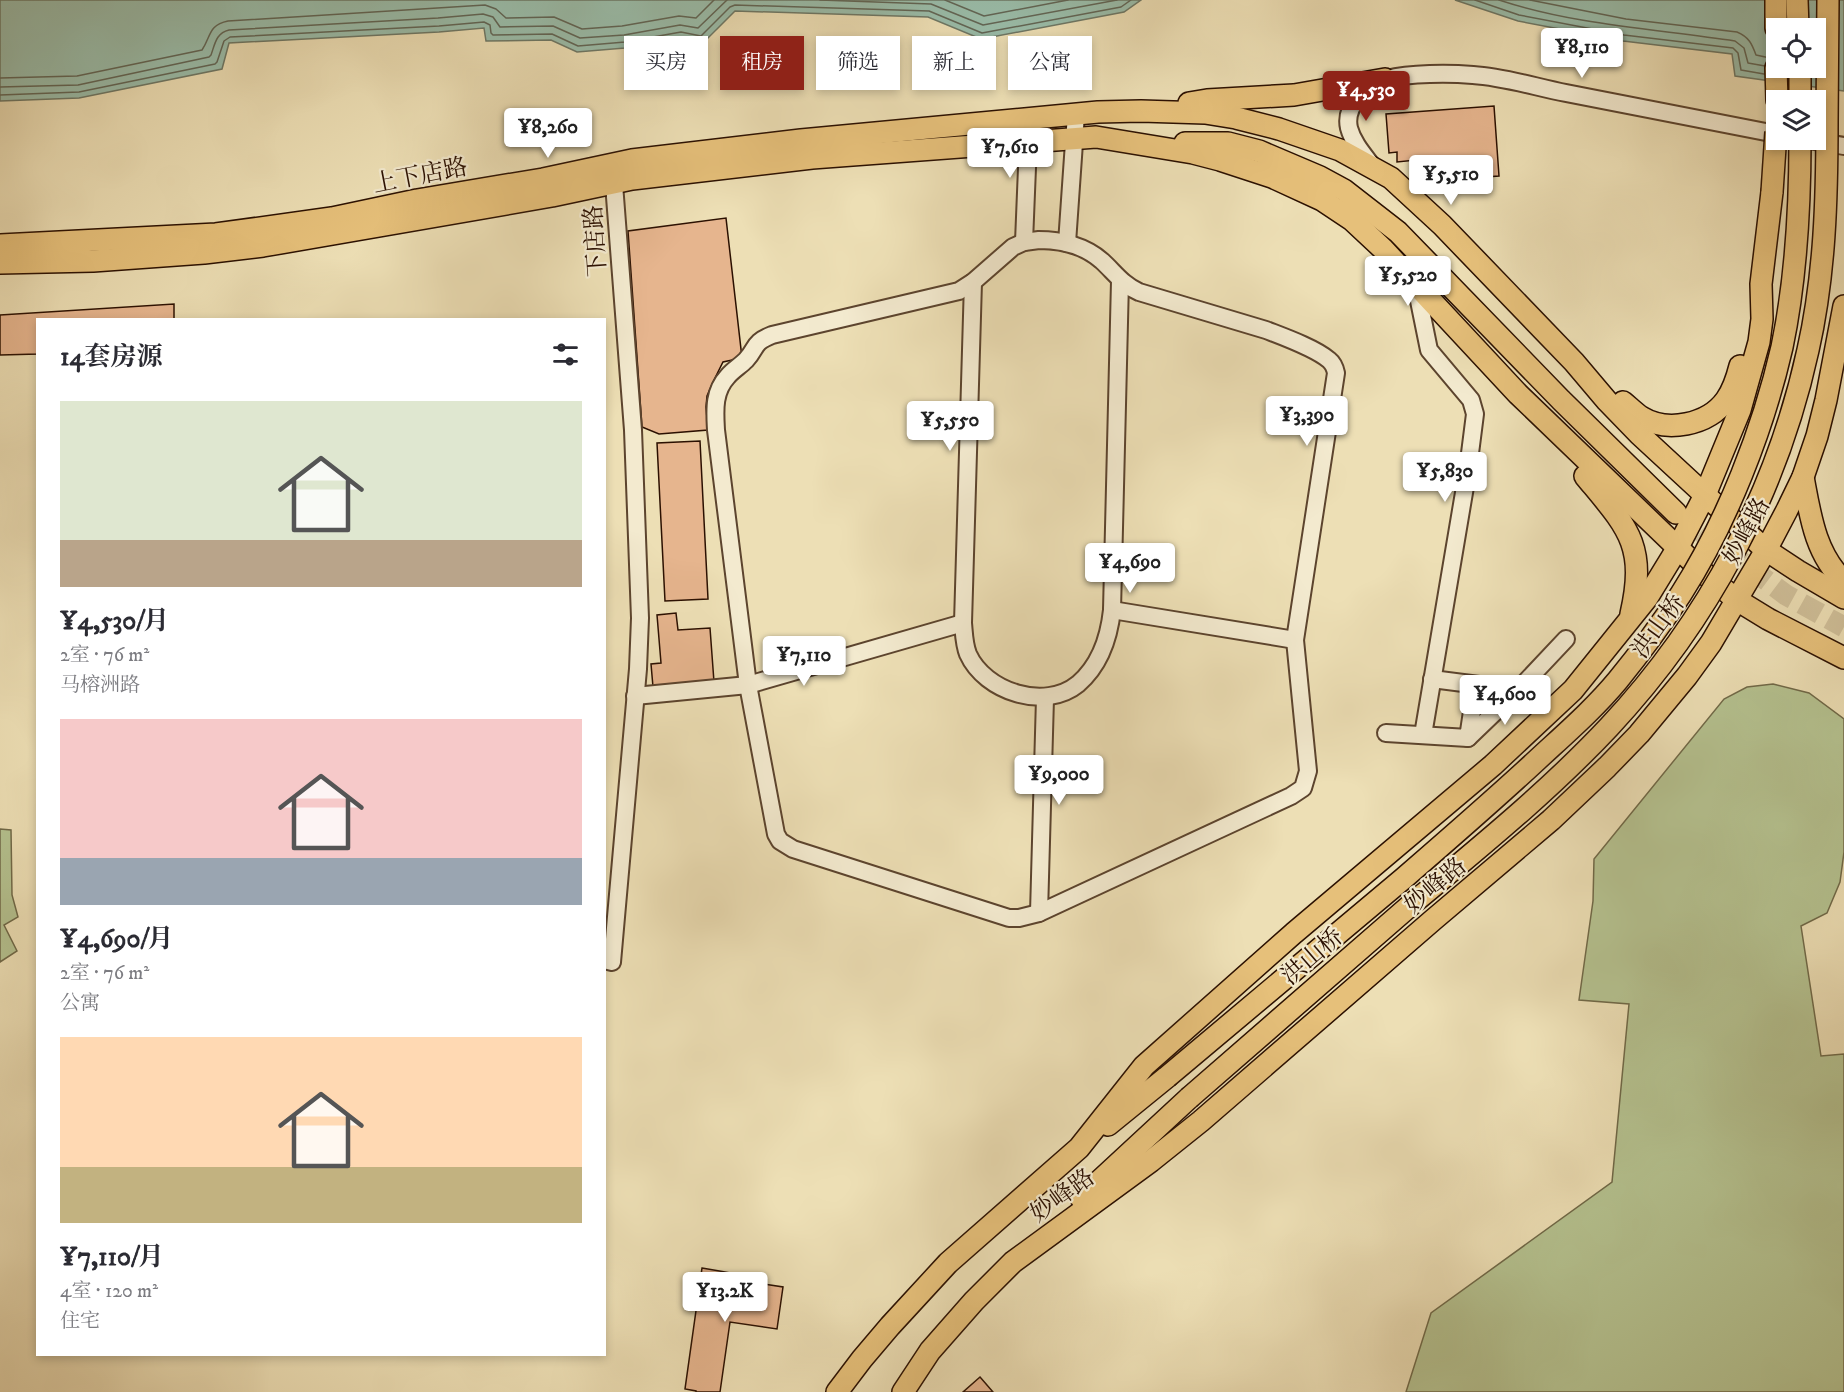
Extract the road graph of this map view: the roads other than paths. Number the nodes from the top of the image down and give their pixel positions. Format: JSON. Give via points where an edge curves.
{"nodes":[{"id":1,"x":1776,"y":0,"type":"edge"},
{"id":2,"x":1797,"y":0,"type":"edge"},
{"id":3,"x":1828,"y":0,"type":"edge"},
{"id":4,"x":1776,"y":18,"type":"edge"},
{"id":5,"x":1798,"y":18,"type":"edge"},
{"id":6,"x":1385,"y":79,"type":"junction"},
{"id":7,"x":1141,"y":111,"type":"junction"},
{"id":8,"x":1076,"y":114,"type":"junction"},
{"id":9,"x":1029,"y":118,"type":"junction"},
{"id":10,"x":1766,"y":131,"type":"edge"},
{"id":11,"x":1074,"y":138,"type":"junction"},
{"id":12,"x":1028,"y":141,"type":"junction"},
{"id":13,"x":1128,"y":142,"type":"junction"},
{"id":14,"x":1826,"y":143,"type":"edge"},
{"id":15,"x":1844,"y":146,"type":"edge"},
{"id":16,"x":1775,"y":150,"type":"edge"},
{"id":17,"x":1799,"y":150,"type":"edge"},
{"id":18,"x":1374,"y":167,"type":"junction"},
{"id":19,"x":613,"y":173,"type":"junction"},
{"id":20,"x":1024,"y":242,"type":"junction"},
{"id":21,"x":1067,"y":243,"type":"junction"},
{"id":22,"x":0,"y":245,"type":"edge"},
{"id":23,"x":0,"y":263,"type":"edge"},
{"id":24,"x":1120,"y":281,"type":"junction"},
{"id":25,"x":973,"y":282,"type":"junction"},
{"id":26,"x":1761,"y":284,"type":"junction"},
{"id":27,"x":1416,"y":286,"type":"junction"},
{"id":28,"x":1844,"y":306,"type":"edge"},
{"id":29,"x":1575,"y":362,"type":"junction"},
{"id":30,"x":1518,"y":394,"type":"junction"},
{"id":31,"x":1803,"y":477,"type":"junction"},
{"id":32,"x":1705,"y":495,"type":"junction"},
{"id":33,"x":1677,"y":549,"type":"junction"},
{"id":34,"x":1766,"y":550,"type":"junction"},
{"id":35,"x":1844,"y":580,"type":"edge"},
{"id":36,"x":1844,"y":598,"type":"edge"},
{"id":37,"x":1737,"y":600,"type":"junction"},
{"id":38,"x":1112,"y":610,"type":"junction"},
{"id":39,"x":1629,"y":621,"type":"junction"},
{"id":40,"x":963,"y":623,"type":"junction"},
{"id":41,"x":1566,"y":639,"type":"dead end"},
{"id":42,"x":1295,"y":640,"type":"junction"},
{"id":43,"x":1844,"y":658,"type":"edge"},
{"id":44,"x":1432,"y":679,"type":"junction"},
{"id":45,"x":748,"y":685,"type":"junction"},
{"id":46,"x":1476,"y":685,"type":"junction"},
{"id":47,"x":1518,"y":690,"type":"junction"},
{"id":48,"x":635,"y":696,"type":"junction"},
{"id":49,"x":1045,"y":698,"type":"junction"},
{"id":50,"x":1386,"y":733,"type":"dead end"},
{"id":51,"x":1423,"y":735,"type":"junction"},
{"id":52,"x":1468,"y":738,"type":"junction"},
{"id":53,"x":1039,"y":913,"type":"junction"},
{"id":54,"x":608,"y":961,"type":"edge"},
{"id":55,"x":1080,"y":1148,"type":"junction"},
{"id":56,"x":1013,"y":1262,"type":"junction"},
{"id":57,"x":837,"y":1392,"type":"edge"},
{"id":58,"x":903,"y":1392,"type":"edge"}],
"edges":[{"from":1,"to":4,"type":"main road"},
{"from":2,"to":5,"type":"main road"},
{"from":3,"to":56,"type":"main road","name":"洪山桥","bridge":true,"via":[[1826,198],[1816,308],[1798,394],[1780,447],[1755,511],[1701,611],[1655,674],[1586,750],[1495,834],[1189,1098]]},
{"from":6,"to":7,"type":"main road","via":[[1294,95],[1207,100]]},
{"from":6,"to":10,"type":"street","via":[[1444,74],[1494,76]]},
{"from":6,"to":18,"type":"street","via":[[1356,99],[1348,117],[1353,139]]},
{"from":7,"to":8,"type":"main road","name":"上下店路"},
{"from":7,"to":13,"type":"main road","via":[[1205,121],[1268,140],[1350,180],[1427,247],[1679,509],[1560,400],[1398,232],[1344,190],[1278,158],[1228,143]]},
{"from":7,"to":18,"type":"main road","via":[[1236,118],[1311,139]]},
{"from":8,"to":9,"type":"main road","name":"上下店路"},
{"from":8,"to":11,"type":"street"},
{"from":9,"to":12,"type":"street"},
{"from":9,"to":19,"type":"main road","name":"上下店路","via":[[632,160]]},
{"from":11,"to":12,"type":"main road","name":"上下店路"},
{"from":11,"to":13,"type":"main road","name":"上下店路"},
{"from":11,"to":21,"type":"street"},
{"from":12,"to":19,"type":"main road","name":"上下店路"},
{"from":12,"to":20,"type":"street"},
{"from":13,"to":27,"type":"main road","via":[[1220,160],[1272,177],[1322,200],[1365,232]]},
{"from":14,"to":15,"type":"street"},
{"from":16,"to":26,"type":"main road","bridge":true},
{"from":17,"to":55,"type":"main road","bridge":true,"via":[[1789,305],[1776,367],[1734,491],[1682,592],[1618,680],[1472,820]]},
{"from":18,"to":29,"type":"main road","via":[[1408,192]]},
{"from":19,"to":22,"type":"main road","name":"上下店路","via":[[543,180],[332,218],[216,234]]},
{"from":19,"to":23,"type":"main road","name":"上下店路","via":[[552,196],[263,246],[93,261]]},
{"from":19,"to":48,"type":"street","name":"下店路","via":[[633,430],[640,618]]},
{"from":20,"to":21,"type":"street"},
{"from":20,"to":25,"type":"street"},
{"from":21,"to":24,"type":"street","via":[[1093,255]]},
{"from":24,"to":38,"type":"street"},
{"from":24,"to":42,"type":"street","via":[[1139,292],[1266,330],[1335,366],[1336,380]]},
{"from":25,"to":40,"type":"street"},
{"from":25,"to":45,"type":"street","via":[[959,291],[764,338],[721,385],[715,405],[716,430]]},
{"from":26,"to":29,"type":"main road","via":[[1731,391],[1725,402],[1702,419],[1674,425],[1642,418]]},
{"from":26,"to":32,"type":"main road","name":"妙峰路","via":[[1762,319],[1751,375]]},
{"from":27,"to":30,"type":"main road"},
{"from":27,"to":44,"type":"street","via":[[1429,351],[1471,400],[1475,414]]},
{"from":28,"to":31,"type":"main road","name":"妙峰路","via":[[1826,400]]},
{"from":29,"to":32,"type":"main road","via":[[1607,401]]},
{"from":30,"to":33,"type":"main road"},
{"from":30,"to":39,"type":"main road","via":[[1612,508],[1630,537],[1637,572]]},
{"from":31,"to":34,"type":"main road","name":"妙峰路"},
{"from":31,"to":35,"type":"main road","via":[[1819,546]]},
{"from":32,"to":33,"type":"main road","name":"妙峰路"},
{"from":32,"to":34,"type":"main road"},
{"from":33,"to":37,"type":"main road"},
{"from":33,"to":39,"type":"main road","name":"妙峰路"},
{"from":34,"to":36,"type":"main road"},
{"from":34,"to":37,"type":"main road","name":"妙峰路"},
{"from":37,"to":43,"type":"main road"},
{"from":37,"to":56,"type":"main road","name":"妙峰路","via":[[1700,658],[1664,704],[1607,767],[1551,820],[1185,1134]]},
{"from":38,"to":42,"type":"street"},
{"from":38,"to":49,"type":"street","via":[[1105,645],[1089,672],[1077,685]]},
{"from":39,"to":55,"type":"main road","name":"妙峰路","via":[[1573,690],[1493,765],[1144,1066]]},
{"from":40,"to":45,"type":"street"},
{"from":40,"to":49,"type":"street","via":[[969,655],[993,682],[1029,697]]},
{"from":41,"to":47,"type":"street"},
{"from":42,"to":53,"type":"street","via":[[1308,771],[1302,788]]},
{"from":44,"to":46,"type":"street"},
{"from":44,"to":51,"type":"street"},
{"from":45,"to":48,"type":"street"},
{"from":45,"to":53,"type":"street","via":[[780,841],[793,849],[1009,918]]},
{"from":46,"to":47,"type":"street"},
{"from":46,"to":52,"type":"street"},
{"from":47,"to":52,"type":"street"},
{"from":48,"to":54,"type":"street","name":"下店路"},
{"from":49,"to":53,"type":"street"},
{"from":50,"to":51,"type":"street"},
{"from":51,"to":52,"type":"street"},
{"from":55,"to":57,"type":"main road","name":"妙峰路","via":[[948,1263]]},
{"from":56,"to":58,"type":"main road","name":"妙峰路","via":[[930,1351]]}]}
